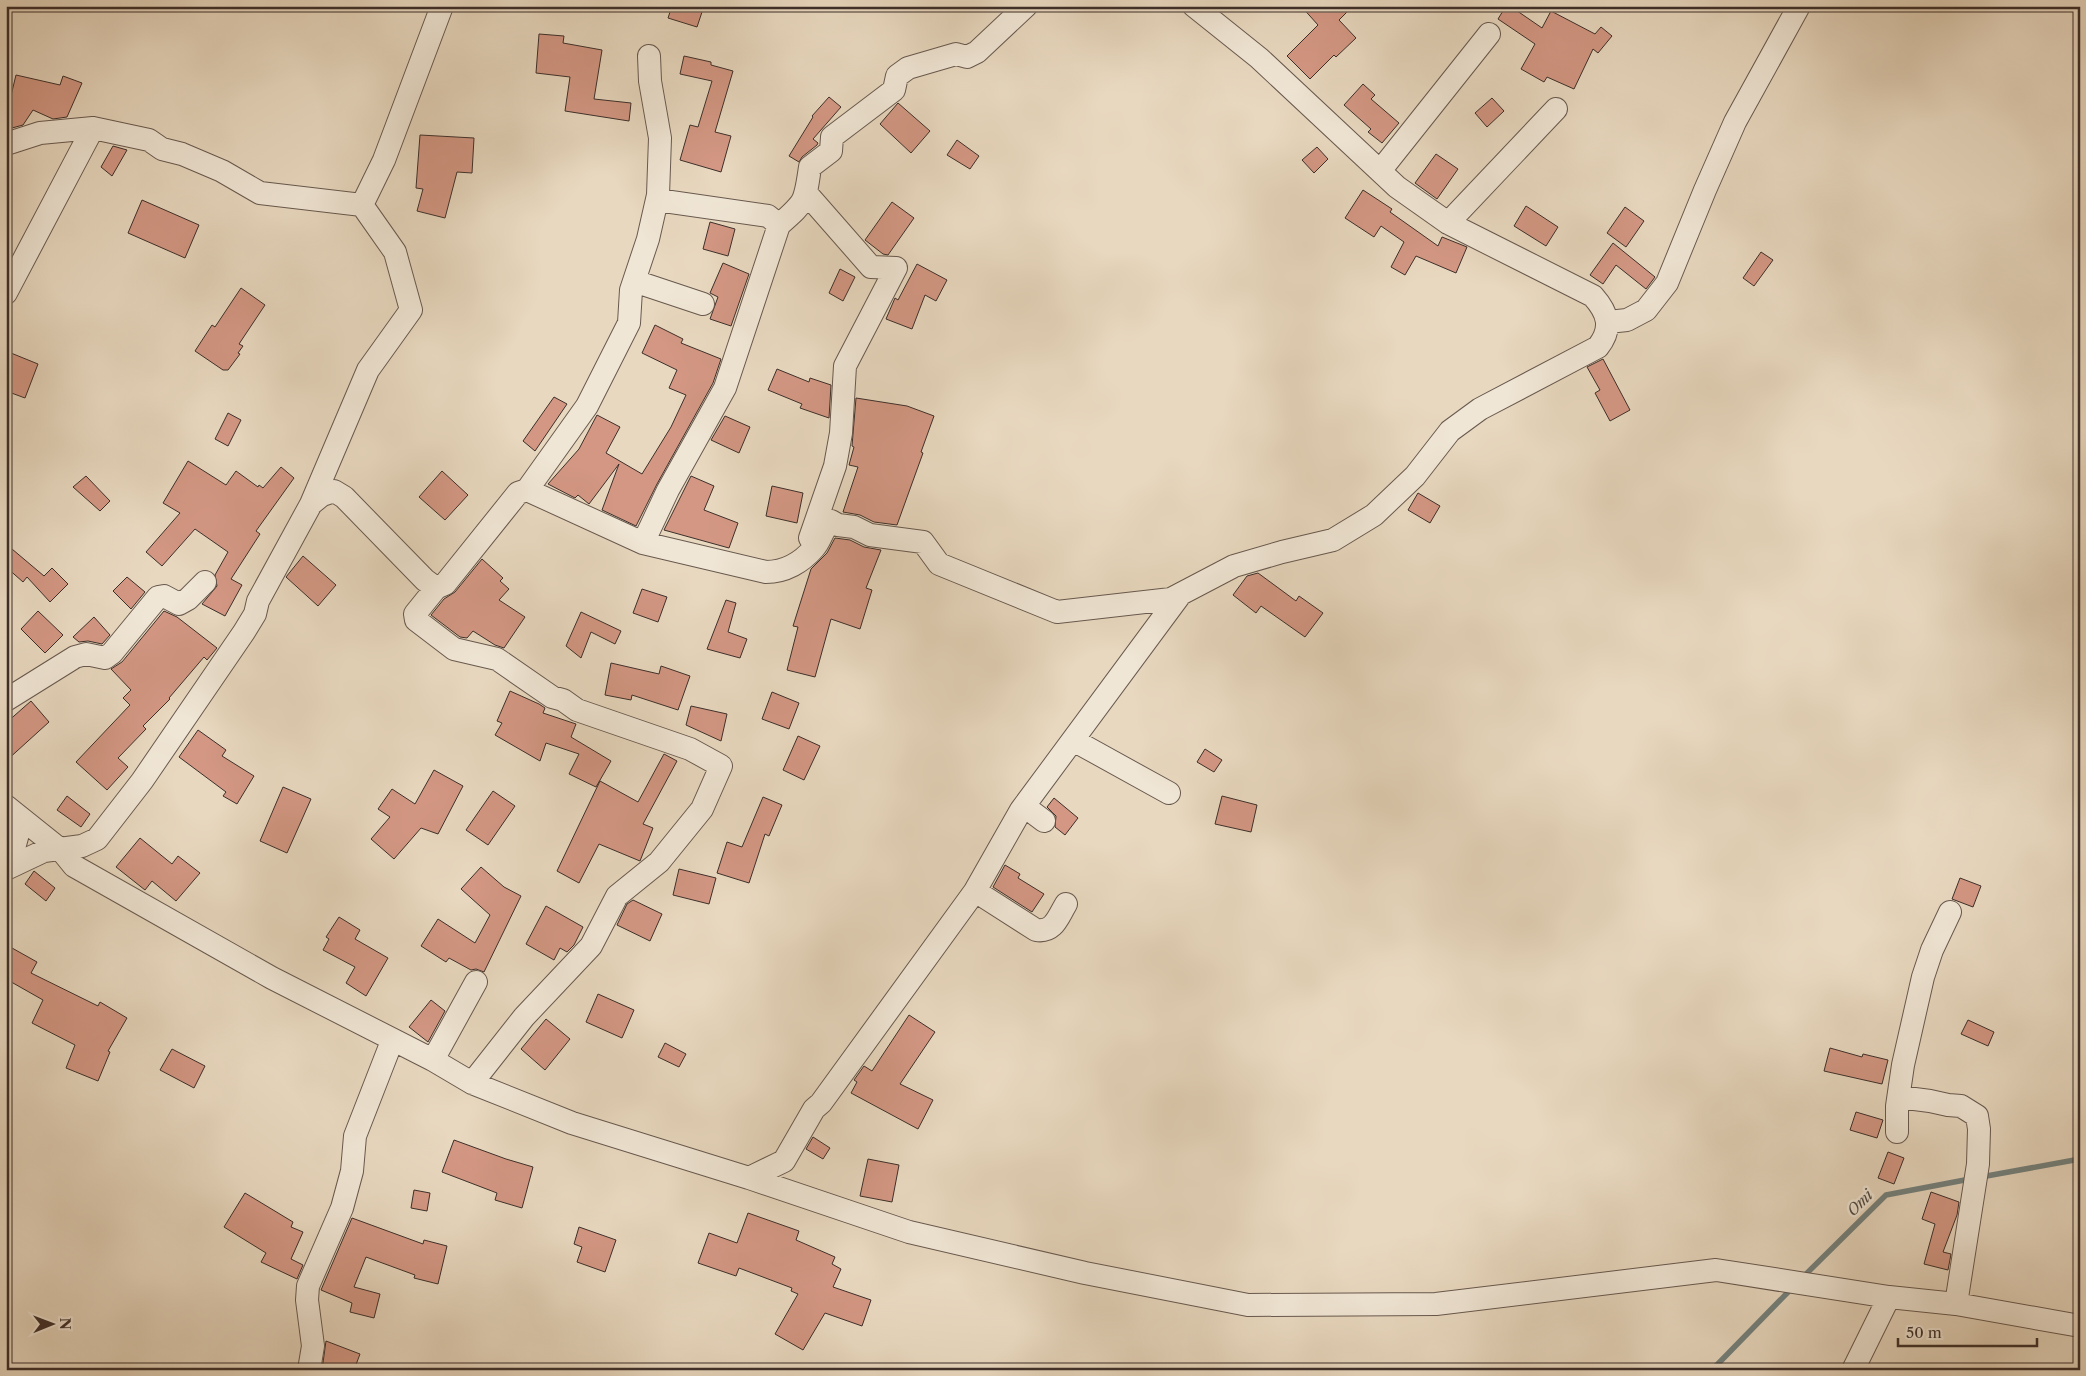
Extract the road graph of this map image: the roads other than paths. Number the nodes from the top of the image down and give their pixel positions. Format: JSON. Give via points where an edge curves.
{"nodes":[{"id":1,"x":442,"y":6,"type":"edge"},
{"id":2,"x":1026,"y":6,"type":"edge"},
{"id":3,"x":1194,"y":6,"type":"edge"},
{"id":4,"x":1799,"y":6,"type":"edge"},
{"id":5,"x":1489,"y":34,"type":"dead end"},
{"id":6,"x":649,"y":56,"type":"dead end"},
{"id":7,"x":1556,"y":109,"type":"dead end"},
{"id":8,"x":93,"y":128,"type":"junction"},
{"id":9,"x":6,"y":144,"type":"edge"},
{"id":10,"x":1380,"y":171,"type":"junction"},
{"id":11,"x":807,"y":194,"type":"junction"},
{"id":12,"x":657,"y":200,"type":"junction"},
{"id":13,"x":362,"y":205,"type":"junction"},
{"id":14,"x":1448,"y":223,"type":"junction"},
{"id":15,"x":779,"y":225,"type":"junction"},
{"id":16,"x":634,"y":281,"type":"junction"},
{"id":17,"x":6,"y":293,"type":"edge"},
{"id":18,"x":703,"y":304,"type":"dead end"},
{"id":19,"x":1608,"y":322,"type":"junction"},
{"id":20,"x":526,"y":490,"type":"junction"},
{"id":21,"x":311,"y":504,"type":"junction"},
{"id":22,"x":643,"y":543,"type":"junction"},
{"id":23,"x":804,"y":557,"type":"junction"},
{"id":24,"x":205,"y":582,"type":"dead end"},
{"id":25,"x":436,"y":588,"type":"junction"},
{"id":26,"x":1180,"y":595,"type":"junction"},
{"id":27,"x":6,"y":700,"type":"edge"},
{"id":28,"x":1073,"y":740,"type":"junction"},
{"id":29,"x":1169,"y":793,"type":"dead end"},
{"id":30,"x":1021,"y":810,"type":"junction"},
{"id":31,"x":14,"y":813,"type":"edge"},
{"id":32,"x":1044,"y":821,"type":"dead end"},
{"id":33,"x":61,"y":850,"type":"junction"},
{"id":34,"x":6,"y":868,"type":"edge"},
{"id":35,"x":975,"y":891,"type":"junction"},
{"id":36,"x":1066,"y":904,"type":"dead end"},
{"id":37,"x":1950,"y":912,"type":"dead end"},
{"id":38,"x":476,"y":982,"type":"dead end"},
{"id":39,"x":392,"y":1041,"type":"junction"},
{"id":40,"x":433,"y":1060,"type":"junction"},
{"id":41,"x":472,"y":1083,"type":"junction"},
{"id":42,"x":1899,"y":1097,"type":"junction"},
{"id":43,"x":1897,"y":1132,"type":"dead end"},
{"id":44,"x":749,"y":1178,"type":"junction"},
{"id":45,"x":1889,"y":1297,"type":"junction"},
{"id":46,"x":1956,"y":1304,"type":"junction"},
{"id":47,"x":2080,"y":1326,"type":"edge"},
{"id":48,"x":309,"y":1370,"type":"edge"},
{"id":49,"x":1854,"y":1370,"type":"edge"}],
"edges":[{"from":1,"to":13,"type":"street","via":[[384,160]]},
{"from":2,"to":11,"type":"street","via":[[977,52],[967,57],[956,54],[908,68],[897,76],[894,90],[832,137],[831,151],[810,167]]},
{"from":3,"to":10,"type":"street","via":[[1259,58]]},
{"from":4,"to":19,"type":"street","via":[[1735,122],[1667,283],[1646,310],[1627,320]]},
{"from":5,"to":10,"type":"street"},
{"from":6,"to":12,"type":"street","via":[[660,138]]},
{"from":7,"to":14,"type":"street"},
{"from":8,"to":9,"type":"street","via":[[40,133]]},
{"from":8,"to":13,"type":"street","via":[[149,140],[162,149],[222,171],[260,193]]},
{"from":8,"to":17,"type":"street"},
{"from":10,"to":14,"type":"street"},
{"from":11,"to":15,"type":"street"},
{"from":11,"to":23,"type":"street","via":[[871,267],[896,268],[845,366],[842,433],[835,466]]},
{"from":12,"to":15,"type":"street","via":[[768,216]]},
{"from":12,"to":16,"type":"street"},
{"from":13,"to":21,"type":"street","via":[[395,252],[411,310],[368,370]]},
{"from":14,"to":19,"type":"street","via":[[1593,296],[1603,307]]},
{"from":15,"to":22,"type":"street","via":[[725,388],[668,490]]},
{"from":16,"to":18,"type":"street"},
{"from":16,"to":20,"type":"street","via":[[628,323],[587,406]]},
{"from":19,"to":26,"type":"street","via":[[1598,347],[1480,409],[1450,431],[1415,476],[1374,515],[1333,540],[1234,566]]},
{"from":20,"to":22,"type":"street"},
{"from":20,"to":25,"type":"street","via":[[518,493],[445,584]]},
{"from":21,"to":25,"type":"street","via":[[334,491],[344,497]]},
{"from":21,"to":33,"type":"street","via":[[258,601],[255,614],[142,781],[97,839]]},
{"from":22,"to":23,"type":"street","via":[[766,572],[780,572]]},
{"from":23,"to":26,"type":"street","via":[[815,547],[824,526],[831,521],[854,526],[870,535],[923,542],[939,564],[1057,612]]},
{"from":24,"to":27,"type":"street","via":[[179,604],[164,596],[158,597],[105,658],[86,654],[75,657]]},
{"from":25,"to":41,"type":"street","via":[[415,614],[416,620],[454,649],[497,659],[552,697],[578,710],[690,749],[721,766],[702,809],[659,862],[617,896],[591,946],[524,1017]]},
{"from":26,"to":28,"type":"street"},
{"from":28,"to":29,"type":"street"},
{"from":28,"to":30,"type":"street"},
{"from":30,"to":32,"type":"street","via":[[1028,809]]},
{"from":30,"to":35,"type":"street"},
{"from":31,"to":33,"type":"street"},
{"from":31,"to":34,"type":"street","via":[[11,859]]},
{"from":33,"to":34,"type":"street","via":[[44,852]]},
{"from":33,"to":39,"type":"street","via":[[74,866],[272,978]]},
{"from":35,"to":36,"type":"street","via":[[1036,930],[1052,928]]},
{"from":35,"to":44,"type":"street","via":[[821,1104],[814,1109],[784,1161]]},
{"from":37,"to":42,"type":"street","via":[[1923,977]]},
{"from":38,"to":40,"type":"street"},
{"from":39,"to":40,"type":"street"},
{"from":39,"to":48,"type":"street","via":[[355,1136],[352,1172],[342,1208],[308,1286],[313,1346]]},
{"from":40,"to":41,"type":"street"},
{"from":41,"to":44,"type":"street","via":[[572,1123]]},
{"from":42,"to":43,"type":"street"},
{"from":42,"to":46,"type":"street","via":[[1961,1106],[1976,1116],[1980,1129],[1978,1164]]},
{"from":44,"to":45,"type":"street","via":[[909,1232],[1085,1273],[1248,1304],[1436,1304],[1716,1270]]},
{"from":45,"to":46,"type":"street"},
{"from":45,"to":49,"type":"street"},
{"from":46,"to":47,"type":"street"}]}
